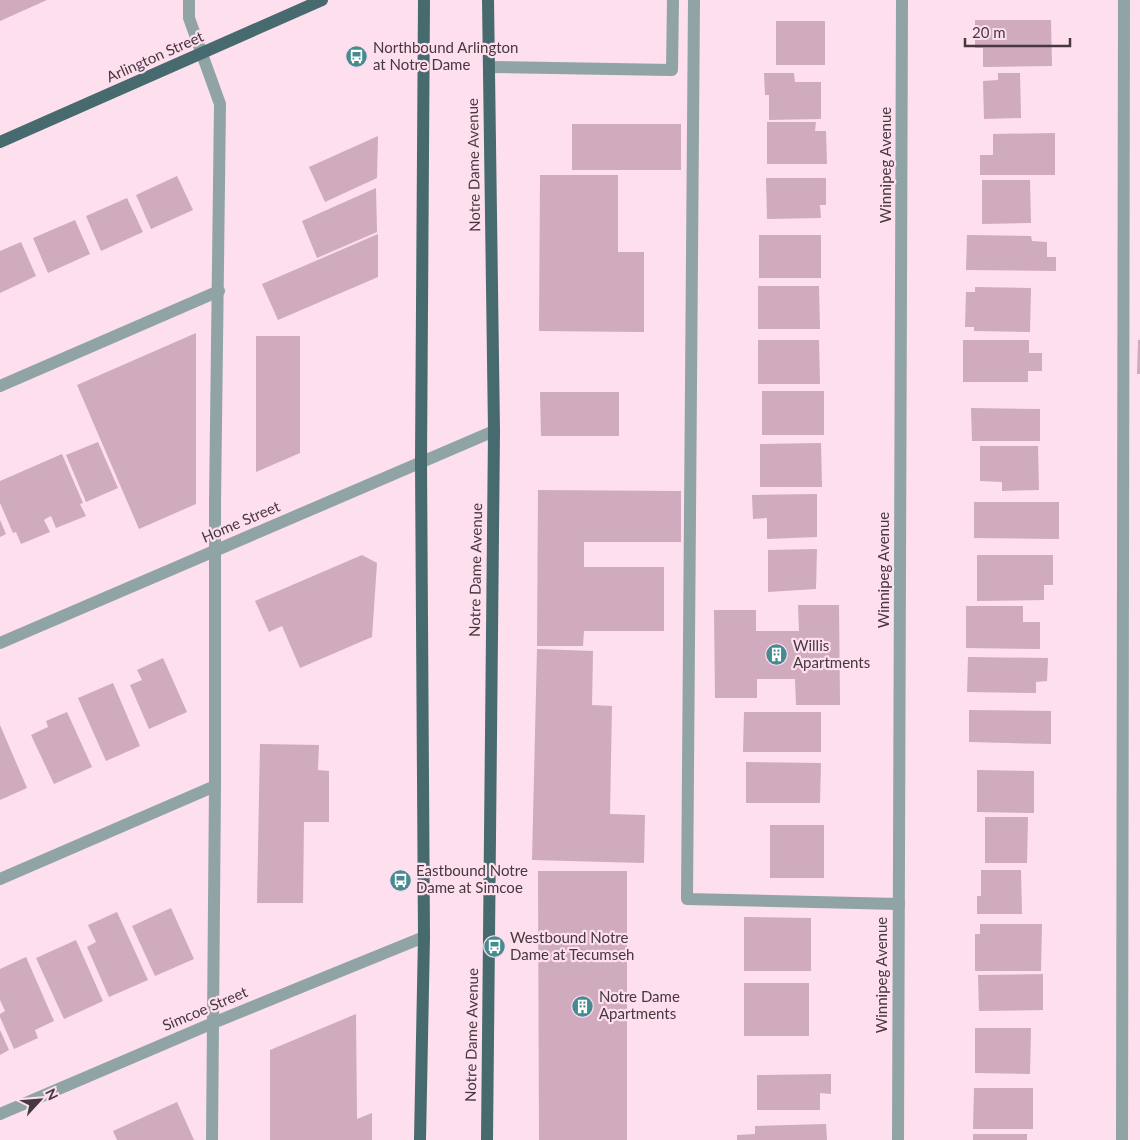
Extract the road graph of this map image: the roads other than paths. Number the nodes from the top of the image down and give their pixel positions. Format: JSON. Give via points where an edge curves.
{"nodes":[{"id":1,"x":189,"y":0,"type":"edge"},
{"id":2,"x":322,"y":0,"type":"edge"},
{"id":3,"x":424,"y":0,"type":"edge"},
{"id":4,"x":488,"y":0,"type":"edge"},
{"id":5,"x":673,"y":0,"type":"edge"},
{"id":6,"x":694,"y":0,"type":"edge"},
{"id":7,"x":902,"y":0,"type":"edge"},
{"id":8,"x":1124,"y":0,"type":"edge"},
{"id":9,"x":202,"y":54,"type":"junction"},
{"id":10,"x":489,"y":67,"type":"junction"},
{"id":11,"x":0,"y":142,"type":"edge"},
{"id":12,"x":218,"y":291,"type":"junction"},
{"id":13,"x":0,"y":386,"type":"edge"},
{"id":14,"x":494,"y":431,"type":"junction"},
{"id":15,"x":421,"y":462,"type":"junction"},
{"id":16,"x":216,"y":550,"type":"junction"},
{"id":17,"x":0,"y":643,"type":"edge"},
{"id":18,"x":215,"y":786,"type":"junction"},
{"id":19,"x":0,"y":879,"type":"edge"},
{"id":20,"x":899,"y":904,"type":"junction"},
{"id":21,"x":424,"y":937,"type":"junction"},
{"id":22,"x":213,"y":1023,"type":"junction"},
{"id":23,"x":0,"y":1114,"type":"edge"},
{"id":24,"x":212,"y":1140,"type":"edge"},
{"id":25,"x":420,"y":1140,"type":"edge"},
{"id":26,"x":487,"y":1140,"type":"edge"},
{"id":27,"x":898,"y":1140,"type":"edge"},
{"id":28,"x":1122,"y":1140,"type":"edge"}],
"edges":[{"from":1,"to":9,"type":"street","via":[[189,18]]},
{"from":2,"to":9,"type":"main road","name":"Arlington Street"},
{"from":3,"to":15,"type":"main road"},
{"from":4,"to":10,"type":"main road","name":"Notre Dame Avenue"},
{"from":5,"to":10,"type":"street","via":[[672,70]]},
{"from":6,"to":20,"type":"street","via":[[687,899]]},
{"from":7,"to":20,"type":"street","name":"Winnipeg Avenue"},
{"from":8,"to":28,"type":"street"},
{"from":9,"to":11,"type":"main road","name":"Arlington Street"},
{"from":9,"to":12,"type":"street","via":[[220,104]]},
{"from":10,"to":14,"type":"main road","name":"Notre Dame Avenue"},
{"from":12,"to":13,"type":"street"},
{"from":12,"to":16,"type":"street"},
{"from":14,"to":15,"type":"street","name":"Home Street"},
{"from":14,"to":26,"type":"main road","name":"Notre Dame Avenue"},
{"from":15,"to":16,"type":"street","name":"Home Street"},
{"from":15,"to":21,"type":"main road"},
{"from":16,"to":17,"type":"street","name":"Home Street"},
{"from":16,"to":18,"type":"street"},
{"from":18,"to":19,"type":"street"},
{"from":18,"to":22,"type":"street"},
{"from":20,"to":27,"type":"street","name":"Winnipeg Avenue"},
{"from":21,"to":22,"type":"street","name":"Simcoe Street"},
{"from":21,"to":25,"type":"main road"},
{"from":22,"to":23,"type":"street","name":"Simcoe Street"},
{"from":22,"to":24,"type":"street"}]}
